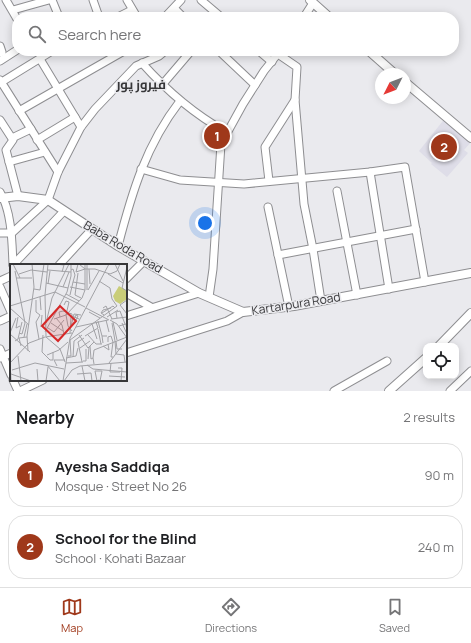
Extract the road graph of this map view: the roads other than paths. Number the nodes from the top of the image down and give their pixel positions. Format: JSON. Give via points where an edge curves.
{"nodes":[{"id":1,"x":6,"y":0,"type":"edge"},
{"id":2,"x":49,"y":0,"type":"edge"},
{"id":3,"x":52,"y":0,"type":"edge"},
{"id":4,"x":92,"y":0,"type":"edge"},
{"id":5,"x":127,"y":0,"type":"edge"},
{"id":6,"x":181,"y":0,"type":"edge"},
{"id":7,"x":201,"y":0,"type":"edge"},
{"id":8,"x":312,"y":1,"type":"edge"},
{"id":9,"x":175,"y":5,"type":"edge"},
{"id":10,"x":13,"y":10,"type":"joint"},
{"id":11,"x":132,"y":10,"type":"joint"},
{"id":12,"x":57,"y":12,"type":"edge"},
{"id":13,"x":97,"y":12,"type":"edge"},
{"id":14,"x":128,"y":12,"type":"edge"},
{"id":15,"x":215,"y":12,"type":"edge"},
{"id":16,"x":306,"y":12,"type":"edge"},
{"id":17,"x":324,"y":12,"type":"edge"},
{"id":18,"x":0,"y":46,"type":"edge"},
{"id":19,"x":0,"y":53,"type":"edge"},
{"id":20,"x":12,"y":53,"type":"edge"},
{"id":21,"x":44,"y":56,"type":"edge"},
{"id":22,"x":115,"y":56,"type":"edge"},
{"id":23,"x":159,"y":56,"type":"edge"},
{"id":24,"x":187,"y":56,"type":"edge"},
{"id":25,"x":224,"y":56,"type":"edge"},
{"id":26,"x":265,"y":56,"type":"edge"},
{"id":27,"x":276,"y":56,"type":"edge"},
{"id":28,"x":284,"y":56,"type":"edge"},
{"id":29,"x":375,"y":56,"type":"edge"},
{"id":30,"x":40,"y":59,"type":"junction"},
{"id":31,"x":0,"y":61,"type":"edge"},
{"id":32,"x":272,"y":62,"type":"junction"},
{"id":33,"x":142,"y":63,"type":"junction"},
{"id":34,"x":388,"y":68,"type":"edge"},
{"id":35,"x":0,"y":82,"type":"edge"},
{"id":36,"x":162,"y":85,"type":"junction"},
{"id":37,"x":255,"y":85,"type":"junction"},
{"id":38,"x":411,"y":87,"type":"edge"},
{"id":39,"x":58,"y":89,"type":"junction"},
{"id":40,"x":295,"y":100,"type":"junction"},
{"id":41,"x":180,"y":101,"type":"junction"},
{"id":42,"x":19,"y":111,"type":"junction"},
{"id":43,"x":75,"y":117,"type":"junction"},
{"id":44,"x":0,"y":120,"type":"edge"},
{"id":45,"x":81,"y":127,"type":"junction"},
{"id":46,"x":30,"y":129,"type":"junction"},
{"id":47,"x":226,"y":132,"type":"junction"},
{"id":48,"x":12,"y":138,"type":"junction"},
{"id":49,"x":471,"y":138,"type":"edge"},
{"id":50,"x":37,"y":140,"type":"junction"},
{"id":51,"x":45,"y":152,"type":"junction"},
{"id":52,"x":3,"y":153,"type":"edge"},
{"id":53,"x":9,"y":162,"type":"junction"},
{"id":54,"x":141,"y":169,"type":"junction"},
{"id":55,"x":58,"y":172,"type":"junction"},
{"id":56,"x":370,"y":172,"type":"junction"},
{"id":57,"x":302,"y":179,"type":"junction"},
{"id":58,"x":269,"y":181,"type":"junction"},
{"id":59,"x":218,"y":183,"type":"junction"},
{"id":60,"x":337,"y":191,"type":"dead end"},
{"id":61,"x":1,"y":196,"type":"edge"},
{"id":62,"x":18,"y":196,"type":"junction"},
{"id":63,"x":48,"y":200,"type":"junction"},
{"id":64,"x":268,"y":206,"type":"dead end"},
{"id":65,"x":64,"y":211,"type":"junction"},
{"id":66,"x":92,"y":229,"type":"junction"},
{"id":67,"x":416,"y":229,"type":"junction"},
{"id":68,"x":0,"y":233,"type":"edge"},
{"id":69,"x":12,"y":233,"type":"junction"},
{"id":70,"x":380,"y":236,"type":"junction"},
{"id":71,"x":346,"y":242,"type":"junction"},
{"id":72,"x":118,"y":246,"type":"junction"},
{"id":73,"x":313,"y":249,"type":"junction"},
{"id":74,"x":278,"y":255,"type":"junction"},
{"id":75,"x":144,"y":261,"type":"junction"},
{"id":76,"x":13,"y":264,"type":"edge"},
{"id":77,"x":14,"y":264,"type":"edge"},
{"id":78,"x":60,"y":264,"type":"edge"},
{"id":79,"x":471,"y":274,"type":"edge"},
{"id":80,"x":10,"y":276,"type":"edge"},
{"id":81,"x":127,"y":278,"type":"edge"},
{"id":82,"x":0,"y":281,"type":"edge"},
{"id":83,"x":425,"y":282,"type":"junction"},
{"id":84,"x":0,"y":287,"type":"edge"},
{"id":85,"x":389,"y":289,"type":"junction"},
{"id":86,"x":199,"y":293,"type":"junction"},
{"id":87,"x":127,"y":294,"type":"edge"},
{"id":88,"x":357,"y":295,"type":"junction"},
{"id":89,"x":209,"y":297,"type":"junction"},
{"id":90,"x":321,"y":301,"type":"junction"},
{"id":91,"x":152,"y":307,"type":"junction"},
{"id":92,"x":289,"y":307,"type":"junction"},
{"id":93,"x":10,"y":310,"type":"edge"},
{"id":94,"x":243,"y":312,"type":"junction"},
{"id":95,"x":471,"y":313,"type":"edge"},
{"id":96,"x":10,"y":316,"type":"edge"},
{"id":97,"x":127,"y":316,"type":"edge"},
{"id":98,"x":0,"y":321,"type":"edge"},
{"id":99,"x":442,"y":343,"type":"edge"},
{"id":100,"x":0,"y":349,"type":"edge"},
{"id":101,"x":127,"y":353,"type":"edge"},
{"id":102,"x":2,"y":357,"type":"edge"},
{"id":103,"x":387,"y":361,"type":"dead end"},
{"id":104,"x":423,"y":361,"type":"edge"},
{"id":105,"x":471,"y":371,"type":"edge"},
{"id":106,"x":10,"y":373,"type":"edge"},
{"id":107,"x":14,"y":381,"type":"edge"},
{"id":108,"x":41,"y":381,"type":"edge"},
{"id":109,"x":19,"y":391,"type":"edge"},
{"id":110,"x":334,"y":391,"type":"edge"},
{"id":111,"x":389,"y":391,"type":"edge"},
{"id":112,"x":450,"y":391,"type":"edge"}],
"edges":[{"from":1,"to":10,"type":"street"},
{"from":2,"to":10,"type":"street"},
{"from":3,"to":12,"type":"street"},
{"from":4,"to":13,"type":"street"},
{"from":5,"to":11,"type":"street"},
{"from":6,"to":9,"type":"street"},
{"from":7,"to":15,"type":"street"},
{"from":8,"to":16,"type":"street"},
{"from":8,"to":17,"type":"street"},
{"from":11,"to":14,"type":"street"},
{"from":18,"to":19,"type":"street"},
{"from":20,"to":31,"type":"street"},
{"from":21,"to":30,"type":"street"},
{"from":22,"to":39,"type":"street"},
{"from":23,"to":33,"type":"street"},
{"from":24,"to":36,"type":"street"},
{"from":25,"to":37,"type":"street"},
{"from":26,"to":32,"type":"street"},
{"from":27,"to":32,"type":"street"},
{"from":28,"to":40,"type":"street","via":[[297,66]]},
{"from":29,"to":34,"type":"street"},
{"from":30,"to":35,"type":"street"},
{"from":30,"to":39,"type":"street"},
{"from":32,"to":37,"type":"street"},
{"from":33,"to":36,"type":"street"},
{"from":33,"to":45,"type":"street","via":[[130,72]]},
{"from":35,"to":42,"type":"street"},
{"from":36,"to":41,"type":"street"},
{"from":37,"to":47,"type":"street"},
{"from":38,"to":49,"type":"street"},
{"from":39,"to":42,"type":"street"},
{"from":39,"to":43,"type":"street"},
{"from":40,"to":57,"type":"street"},
{"from":40,"to":58,"type":"street","via":[[265,147]]},
{"from":41,"to":47,"type":"street"},
{"from":41,"to":54,"type":"street","via":[[153,144]]},
{"from":42,"to":46,"type":"street"},
{"from":43,"to":45,"type":"street"},
{"from":43,"to":50,"type":"street"},
{"from":44,"to":48,"type":"street"},
{"from":45,"to":55,"type":"street"},
{"from":46,"to":48,"type":"street"},
{"from":46,"to":50,"type":"street"},
{"from":47,"to":59,"type":"street","via":[[221,144]]},
{"from":48,"to":52,"type":"street"},
{"from":50,"to":51,"type":"street"},
{"from":51,"to":53,"type":"street"},
{"from":51,"to":55,"type":"street"},
{"from":52,"to":53,"type":"street"},
{"from":53,"to":62,"type":"street"},
{"from":54,"to":59,"type":"street","via":[[180,180]]},
{"from":54,"to":72,"type":"street"},
{"from":55,"to":63,"type":"street"},
{"from":56,"to":57,"type":"street"},
{"from":56,"to":67,"type":"street","via":[[406,168]]},
{"from":56,"to":70,"type":"street"},
{"from":57,"to":58,"type":"street"},
{"from":57,"to":73,"type":"street"},
{"from":58,"to":59,"type":"street","via":[[244,184]]},
{"from":59,"to":89,"type":"street"},
{"from":60,"to":71,"type":"street"},
{"from":61,"to":62,"type":"street","name":"Baba Roda Road"},
{"from":61,"to":69,"type":"street"},
{"from":62,"to":63,"type":"street","name":"Baba Roda Road"},
{"from":63,"to":65,"type":"street","name":"Baba Roda Road"},
{"from":63,"to":69,"type":"street"},
{"from":64,"to":74,"type":"street"},
{"from":65,"to":66,"type":"street","name":"Baba Roda Road"},
{"from":65,"to":77,"type":"street"},
{"from":66,"to":72,"type":"street","name":"Baba Roda Road"},
{"from":66,"to":78,"type":"street"},
{"from":67,"to":70,"type":"street"},
{"from":67,"to":83,"type":"street"},
{"from":68,"to":69,"type":"street"},
{"from":69,"to":76,"type":"street"},
{"from":70,"to":71,"type":"street"},
{"from":70,"to":85,"type":"street"},
{"from":71,"to":73,"type":"street"},
{"from":71,"to":88,"type":"street"},
{"from":72,"to":75,"type":"street","name":"Baba Roda Road"},
{"from":73,"to":74,"type":"street"},
{"from":73,"to":90,"type":"street"},
{"from":74,"to":92,"type":"street"},
{"from":75,"to":81,"type":"street"},
{"from":75,"to":86,"type":"street","name":"Baba Roda Road"},
{"from":79,"to":83,"type":"street","name":"Kartarpura Road"},
{"from":80,"to":82,"type":"street"},
{"from":83,"to":85,"type":"street","name":"Kartarpura Road"},
{"from":84,"to":93,"type":"street"},
{"from":85,"to":88,"type":"street","name":"Kartarpura Road"},
{"from":86,"to":89,"type":"street","name":"Baba Roda Road"},
{"from":86,"to":91,"type":"street"},
{"from":87,"to":91,"type":"street"},
{"from":88,"to":90,"type":"street","name":"Kartarpura Road"},
{"from":89,"to":94,"type":"street","name":"Baba Roda Road"},
{"from":90,"to":92,"type":"street","name":"Kartarpura Road"},
{"from":91,"to":97,"type":"street"},
{"from":92,"to":94,"type":"street","name":"Kartarpura Road"},
{"from":94,"to":101,"type":"street","name":"Kartarpura Road","via":[[227,321]]},
{"from":95,"to":99,"type":"street"},
{"from":96,"to":98,"type":"street"},
{"from":100,"to":102,"type":"street"},
{"from":102,"to":106,"type":"street"},
{"from":103,"to":110,"type":"street"},
{"from":104,"to":111,"type":"street"},
{"from":105,"to":112,"type":"street"},
{"from":107,"to":109,"type":"street"},
{"from":108,"to":109,"type":"street"}]}
